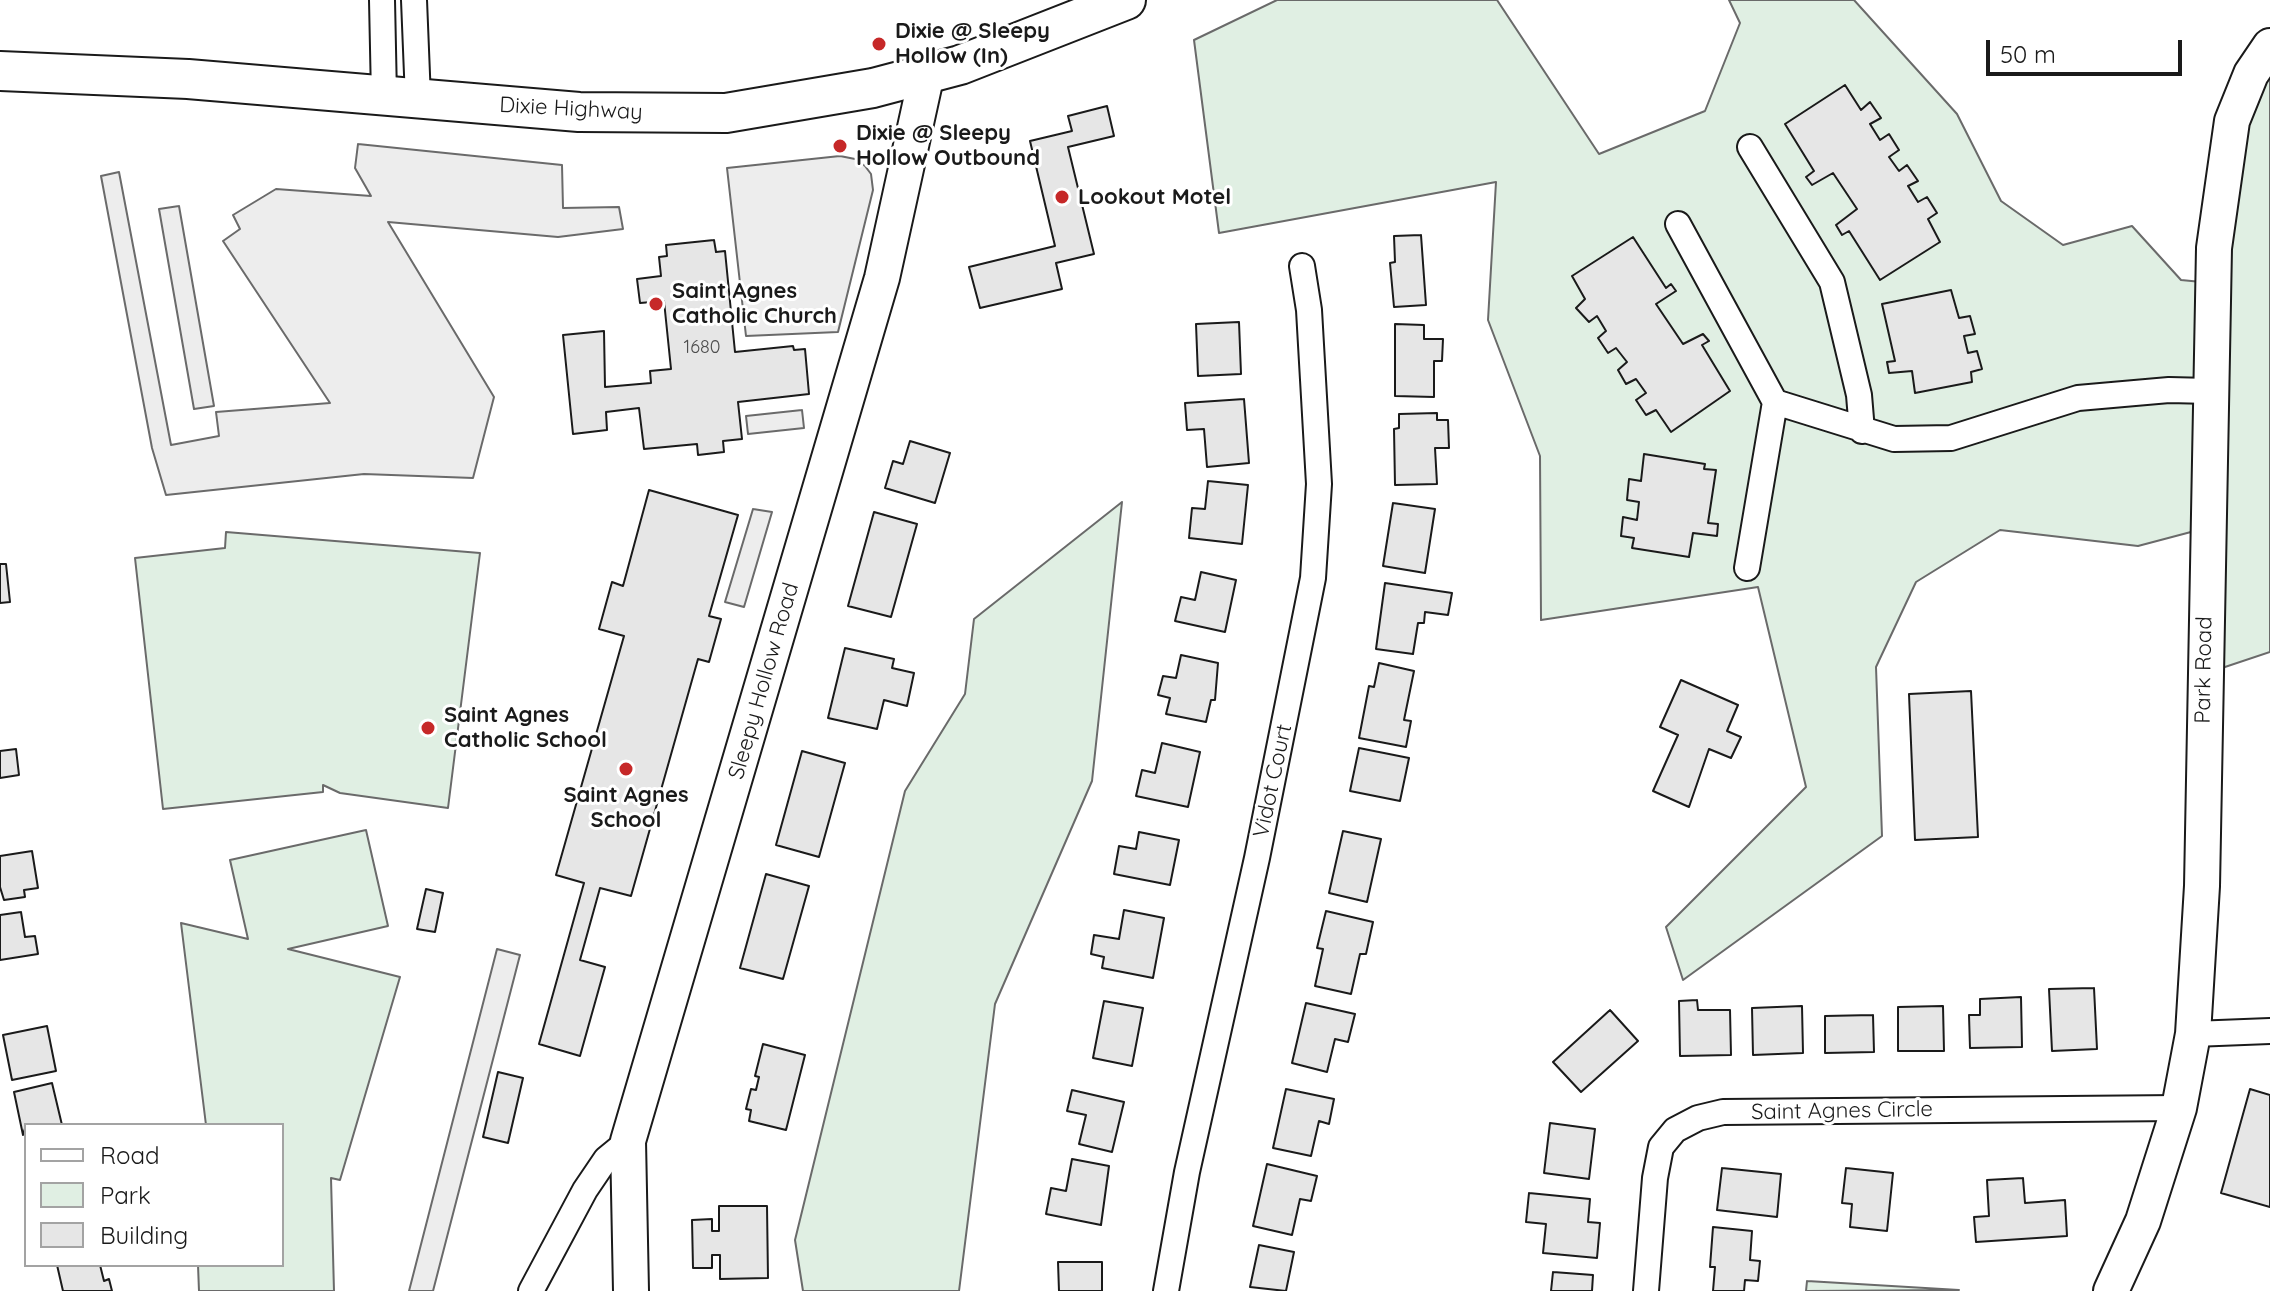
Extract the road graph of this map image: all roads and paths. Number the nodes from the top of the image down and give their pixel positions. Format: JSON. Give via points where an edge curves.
{"nodes":[{"id":1,"x":382,"y":0,"type":"edge"},
{"id":2,"x":414,"y":0,"type":"edge"},
{"id":3,"x":1126,"y":0,"type":"edge"},
{"id":4,"x":2270,"y":46,"type":"edge"},
{"id":5,"x":0,"y":71,"type":"edge"},
{"id":6,"x":927,"y":73,"type":"junction"},
{"id":7,"x":401,"y":97,"type":"junction"},
{"id":8,"x":1750,"y":147,"type":"dead end"},
{"id":9,"x":1678,"y":224,"type":"dead end"},
{"id":10,"x":1302,"y":266,"type":"dead end"},
{"id":11,"x":2210,"y":391,"type":"junction"},
{"id":12,"x":1775,"y":402,"type":"junction"},
{"id":13,"x":1862,"y":431,"type":"junction"},
{"id":14,"x":1747,"y":568,"type":"dead end"},
{"id":15,"x":2270,"y":1031,"type":"edge"},
{"id":16,"x":2193,"y":1034,"type":"junction"},
{"id":17,"x":2179,"y":1108,"type":"junction"},
{"id":18,"x":628,"y":1141,"type":"junction"},
{"id":19,"x":531,"y":1291,"type":"edge"},
{"id":20,"x":631,"y":1291,"type":"edge"},
{"id":21,"x":1166,"y":1291,"type":"edge"},
{"id":22,"x":1646,"y":1291,"type":"edge"},
{"id":23,"x":2111,"y":1291,"type":"edge"}],
"edges":[{"from":1,"to":7,"type":"street"},
{"from":2,"to":7,"type":"street"},
{"from":3,"to":6,"type":"main road","name":"Dixie Highway"},
{"from":4,"to":11,"type":"street","name":"Park Road","via":[[2251,74],[2232,121],[2224,161],[2214,248]]},
{"from":5,"to":7,"type":"main road","name":"Dixie Highway","via":[[188,79]]},
{"from":6,"to":7,"type":"main road","name":"Dixie Highway","via":[[873,88],[726,113],[579,112]]},
{"from":6,"to":18,"type":"street","name":"Sleepy Hollow Road","via":[[882,278]]},
{"from":8,"to":13,"type":"street","via":[[1832,282],[1859,395]]},
{"from":9,"to":12,"type":"street"},
{"from":10,"to":21,"type":"street","name":"Vidot Court","via":[[1319,484],[1313,578]]},
{"from":11,"to":13,"type":"street","via":[[2078,398],[1951,438],[1894,439]]},
{"from":11,"to":16,"type":"street","name":"Park Road","via":[[2202,886]]},
{"from":12,"to":13,"type":"street"},
{"from":12,"to":14,"type":"street"},
{"from":15,"to":16,"type":"street"},
{"from":16,"to":17,"type":"street","name":"Park Road"},
{"from":17,"to":22,"type":"street","name":"Saint Agnes Circle","via":[[1723,1112],[1698,1118],[1675,1130],[1661,1147]]},
{"from":17,"to":23,"type":"street","name":"Park Road","via":[[2143,1221]]},
{"from":18,"to":19,"type":"street","via":[[606,1159],[585,1190]]},
{"from":18,"to":20,"type":"street","name":"Sleepy Hollow Road"}]}
